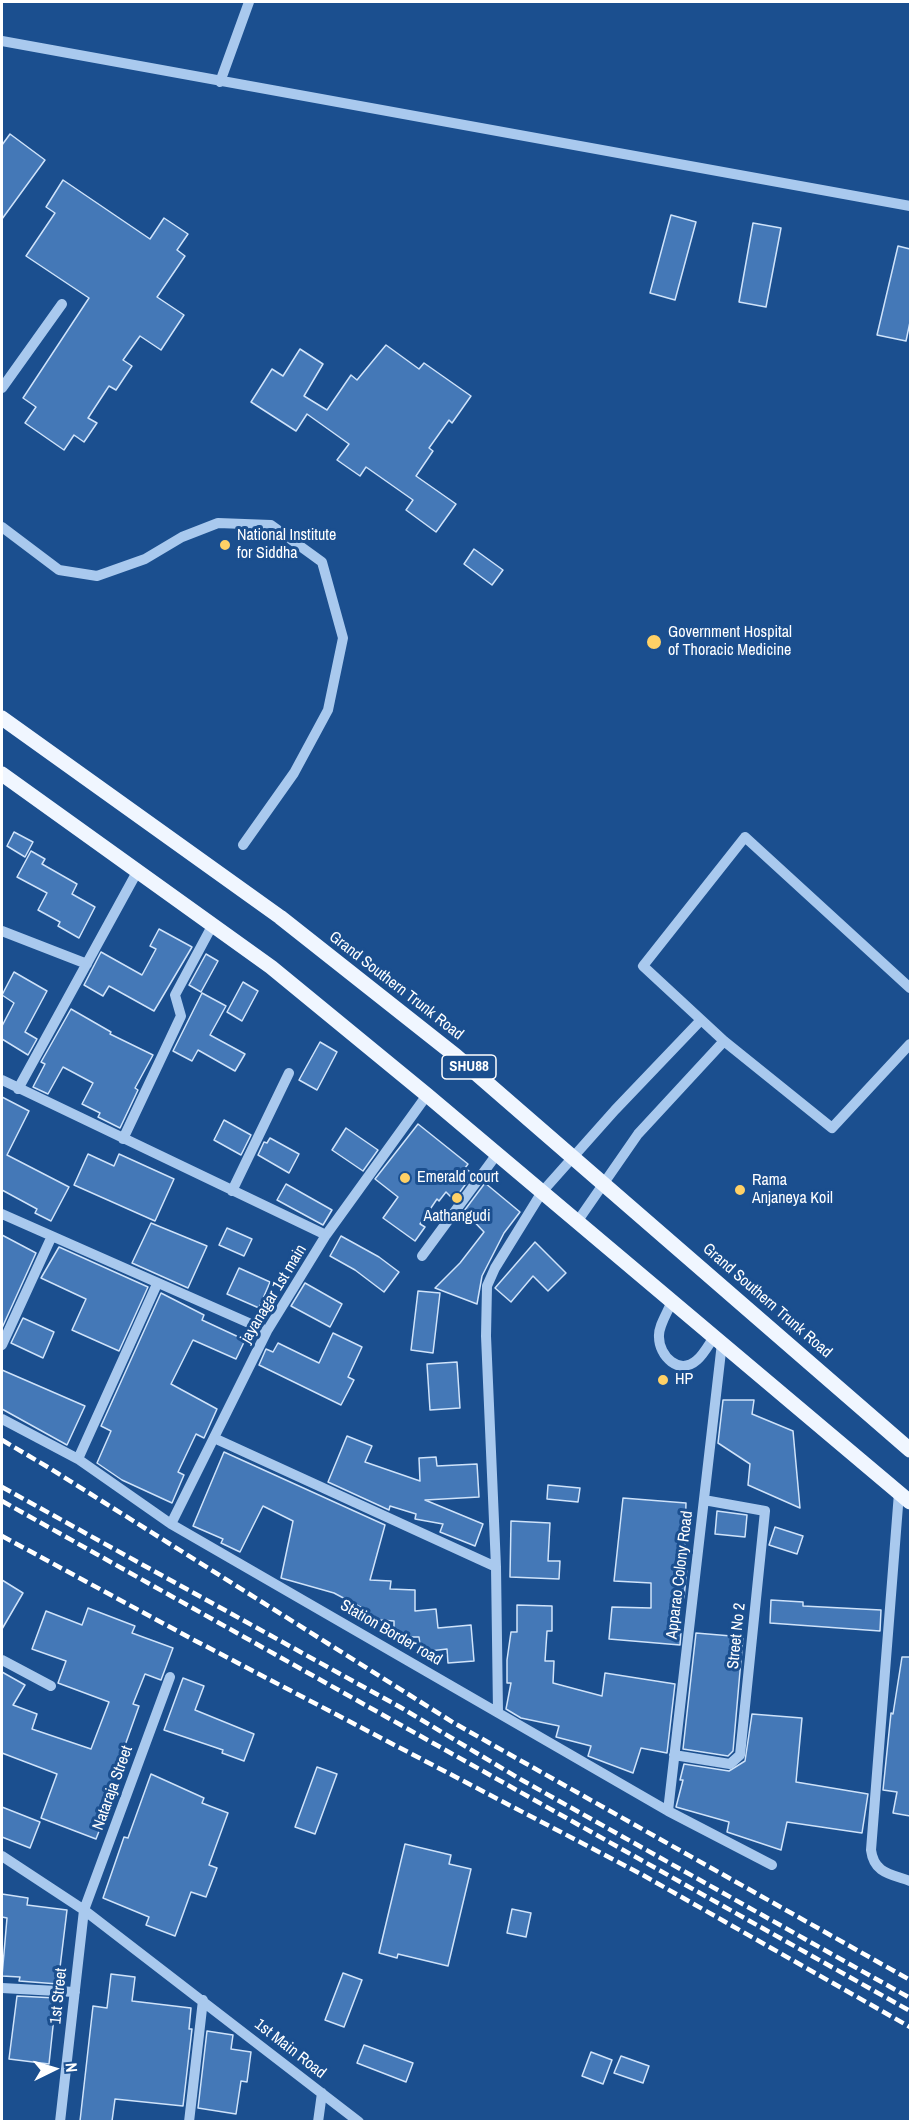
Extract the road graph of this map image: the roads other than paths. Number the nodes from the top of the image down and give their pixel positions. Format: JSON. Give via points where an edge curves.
{"nodes":[{"id":1,"x":249,"y":2,"type":"edge"},
{"id":2,"x":2,"y":41,"type":"edge"},
{"id":3,"x":220,"y":82,"type":"junction"},
{"id":4,"x":910,"y":206,"type":"edge"},
{"id":5,"x":62,"y":304,"type":"dead end"},
{"id":6,"x":2,"y":388,"type":"edge"},
{"id":7,"x":2,"y":527,"type":"edge"},
{"id":8,"x":2,"y":718,"type":"edge"},
{"id":9,"x":2,"y":774,"type":"edge"},
{"id":10,"x":243,"y":845,"type":"dead end"},
{"id":11,"x":137,"y":872,"type":"junction"},
{"id":12,"x":212,"y":926,"type":"junction"},
{"id":13,"x":2,"y":931,"type":"edge"},
{"id":14,"x":87,"y":964,"type":"junction"},
{"id":15,"x":910,"y":988,"type":"edge"},
{"id":16,"x":701,"y":1020,"type":"junction"},
{"id":17,"x":724,"y":1041,"type":"junction"},
{"id":18,"x":910,"y":1044,"type":"edge"},
{"id":19,"x":289,"y":1074,"type":"dead end"},
{"id":20,"x":2,"y":1080,"type":"edge"},
{"id":21,"x":18,"y":1089,"type":"junction"},
{"id":22,"x":427,"y":1095,"type":"junction"},
{"id":23,"x":123,"y":1139,"type":"junction"},
{"id":24,"x":497,"y":1154,"type":"junction"},
{"id":25,"x":574,"y":1157,"type":"junction"},
{"id":26,"x":604,"y":1183,"type":"junction"},
{"id":27,"x":232,"y":1191,"type":"junction"},
{"id":28,"x":542,"y":1192,"type":"junction"},
{"id":29,"x":2,"y":1214,"type":"edge"},
{"id":30,"x":577,"y":1222,"type":"junction"},
{"id":31,"x":326,"y":1235,"type":"junction"},
{"id":32,"x":51,"y":1238,"type":"junction"},
{"id":33,"x":422,"y":1256,"type":"dead end"},
{"id":34,"x":157,"y":1284,"type":"junction"},
{"id":35,"x":672,"y":1301,"type":"junction"},
{"id":36,"x":267,"y":1331,"type":"junction"},
{"id":37,"x":718,"y":1340,"type":"junction"},
{"id":38,"x":2,"y":1345,"type":"edge"},
{"id":39,"x":2,"y":1419,"type":"edge"},
{"id":40,"x":214,"y":1438,"type":"junction"},
{"id":41,"x":910,"y":1450,"type":"edge"},
{"id":42,"x":78,"y":1459,"type":"junction"},
{"id":43,"x":905,"y":1498,"type":"edge"},
{"id":44,"x":704,"y":1500,"type":"junction"},
{"id":45,"x":171,"y":1524,"type":"junction"},
{"id":46,"x":496,"y":1567,"type":"junction"},
{"id":47,"x":2,"y":1660,"type":"edge"},
{"id":48,"x":170,"y":1677,"type":"dead end"},
{"id":49,"x":51,"y":1686,"type":"dead end"},
{"id":50,"x":498,"y":1712,"type":"junction"},
{"id":51,"x":674,"y":1755,"type":"junction"},
{"id":52,"x":668,"y":1811,"type":"junction"},
{"id":53,"x":2,"y":1856,"type":"edge"},
{"id":54,"x":772,"y":1864,"type":"dead end"},
{"id":55,"x":910,"y":1881,"type":"edge"},
{"id":56,"x":84,"y":1910,"type":"junction"},
{"id":57,"x":2,"y":1988,"type":"edge"},
{"id":58,"x":75,"y":1992,"type":"junction"},
{"id":59,"x":203,"y":2000,"type":"junction"},
{"id":60,"x":322,"y":2093,"type":"junction"},
{"id":61,"x":60,"y":2121,"type":"edge"},
{"id":62,"x":189,"y":2121,"type":"edge"},
{"id":63,"x":318,"y":2121,"type":"edge"},
{"id":64,"x":359,"y":2121,"type":"edge"}],
"edges":[{"from":1,"to":3,"type":"street"},
{"from":2,"to":3,"type":"street"},
{"from":3,"to":4,"type":"street"},
{"from":5,"to":6,"type":"street"},
{"from":7,"to":10,"type":"street","via":[[59,570],[97,576],[145,559],[182,537],[218,523],[271,525],[322,562],[343,639],[328,710],[294,773]]},
{"from":8,"to":25,"type":"main road","name":"Grand Southern Trunk Road","number":"SHU88","via":[[280,917],[456,1056]]},
{"from":9,"to":11,"type":"main road","number":"SHU88"},
{"from":11,"to":12,"type":"main road","number":"SHU88"},
{"from":11,"to":14,"type":"street"},
{"from":12,"to":22,"type":"main road","number":"SHU88","via":[[271,967]]},
{"from":12,"to":23,"type":"street","via":[[175,995],[181,1016]]},
{"from":13,"to":14,"type":"street"},
{"from":14,"to":21,"type":"street"},
{"from":15,"to":16,"type":"street","via":[[745,837],[643,966]]},
{"from":16,"to":17,"type":"street"},
{"from":16,"to":25,"type":"street"},
{"from":17,"to":18,"type":"street","via":[[832,1128]]},
{"from":17,"to":26,"type":"street","via":[[638,1134]]},
{"from":19,"to":27,"type":"street"},
{"from":20,"to":21,"type":"street"},
{"from":21,"to":23,"type":"street"},
{"from":22,"to":24,"type":"main road","number":"SHU88"},
{"from":22,"to":31,"type":"street","name":"jayanagar 1st main"},
{"from":23,"to":27,"type":"street"},
{"from":24,"to":28,"type":"main road","number":"SHU88"},
{"from":24,"to":33,"type":"street"},
{"from":25,"to":26,"type":"main road","name":"Grand Southern Trunk Road","number":"SHU88"},
{"from":25,"to":28,"type":"street"},
{"from":26,"to":30,"type":"street"},
{"from":26,"to":41,"type":"main road","name":"Grand Southern Trunk Road","number":"SHU88"},
{"from":27,"to":31,"type":"street"},
{"from":28,"to":30,"type":"main road","number":"SHU88"},
{"from":28,"to":46,"type":"street","via":[[487,1286]]},
{"from":29,"to":32,"type":"street"},
{"from":30,"to":35,"type":"main road","number":"SHU88"},
{"from":31,"to":36,"type":"street","name":"jayanagar 1st main"},
{"from":32,"to":34,"type":"street"},
{"from":32,"to":38,"type":"street"},
{"from":34,"to":36,"type":"street"},
{"from":34,"to":42,"type":"street"},
{"from":35,"to":37,"type":"main road","number":"SHU88"},
{"from":35,"to":37,"type":"street","via":[[658,1335],[666,1358],[677,1366],[687,1365],[697,1361]]},
{"from":36,"to":40,"type":"street","name":"jayanagar 1st main"},
{"from":37,"to":43,"type":"main road","number":"SHU88"},
{"from":37,"to":44,"type":"street","name":"Apparao Colony Road"},
{"from":39,"to":42,"type":"street","name":"Station Border road"},
{"from":40,"to":45,"type":"street","name":"jayanagar 1st main"},
{"from":40,"to":46,"type":"street"},
{"from":42,"to":45,"type":"street","name":"Station Border road"},
{"from":43,"to":55,"type":"street","via":[[871,1850],[880,1870]]},
{"from":44,"to":51,"type":"street","name":"Apparao Colony Road"},
{"from":44,"to":51,"type":"street","name":"Street No 2","via":[[765,1511],[740,1755],[730,1764]]},
{"from":45,"to":50,"type":"street","name":"Station Border road"},
{"from":46,"to":50,"type":"street"},
{"from":47,"to":49,"type":"street"},
{"from":48,"to":56,"type":"street","name":"Nataraja Street"},
{"from":50,"to":52,"type":"street","name":"Station Border road"},
{"from":51,"to":52,"type":"street","name":"Apparao Colony Road"},
{"from":52,"to":54,"type":"street","name":"Station Border road"},
{"from":53,"to":56,"type":"street","name":"1st Main Road"},
{"from":56,"to":58,"type":"street","name":"1st Street"},
{"from":56,"to":59,"type":"street","name":"1st Main Road"},
{"from":57,"to":58,"type":"street"},
{"from":58,"to":61,"type":"street","name":"1st Street"},
{"from":59,"to":60,"type":"street","name":"1st Main Road"},
{"from":59,"to":62,"type":"street"},
{"from":60,"to":63,"type":"street"},
{"from":60,"to":64,"type":"street","name":"1st Main Road"}]}
